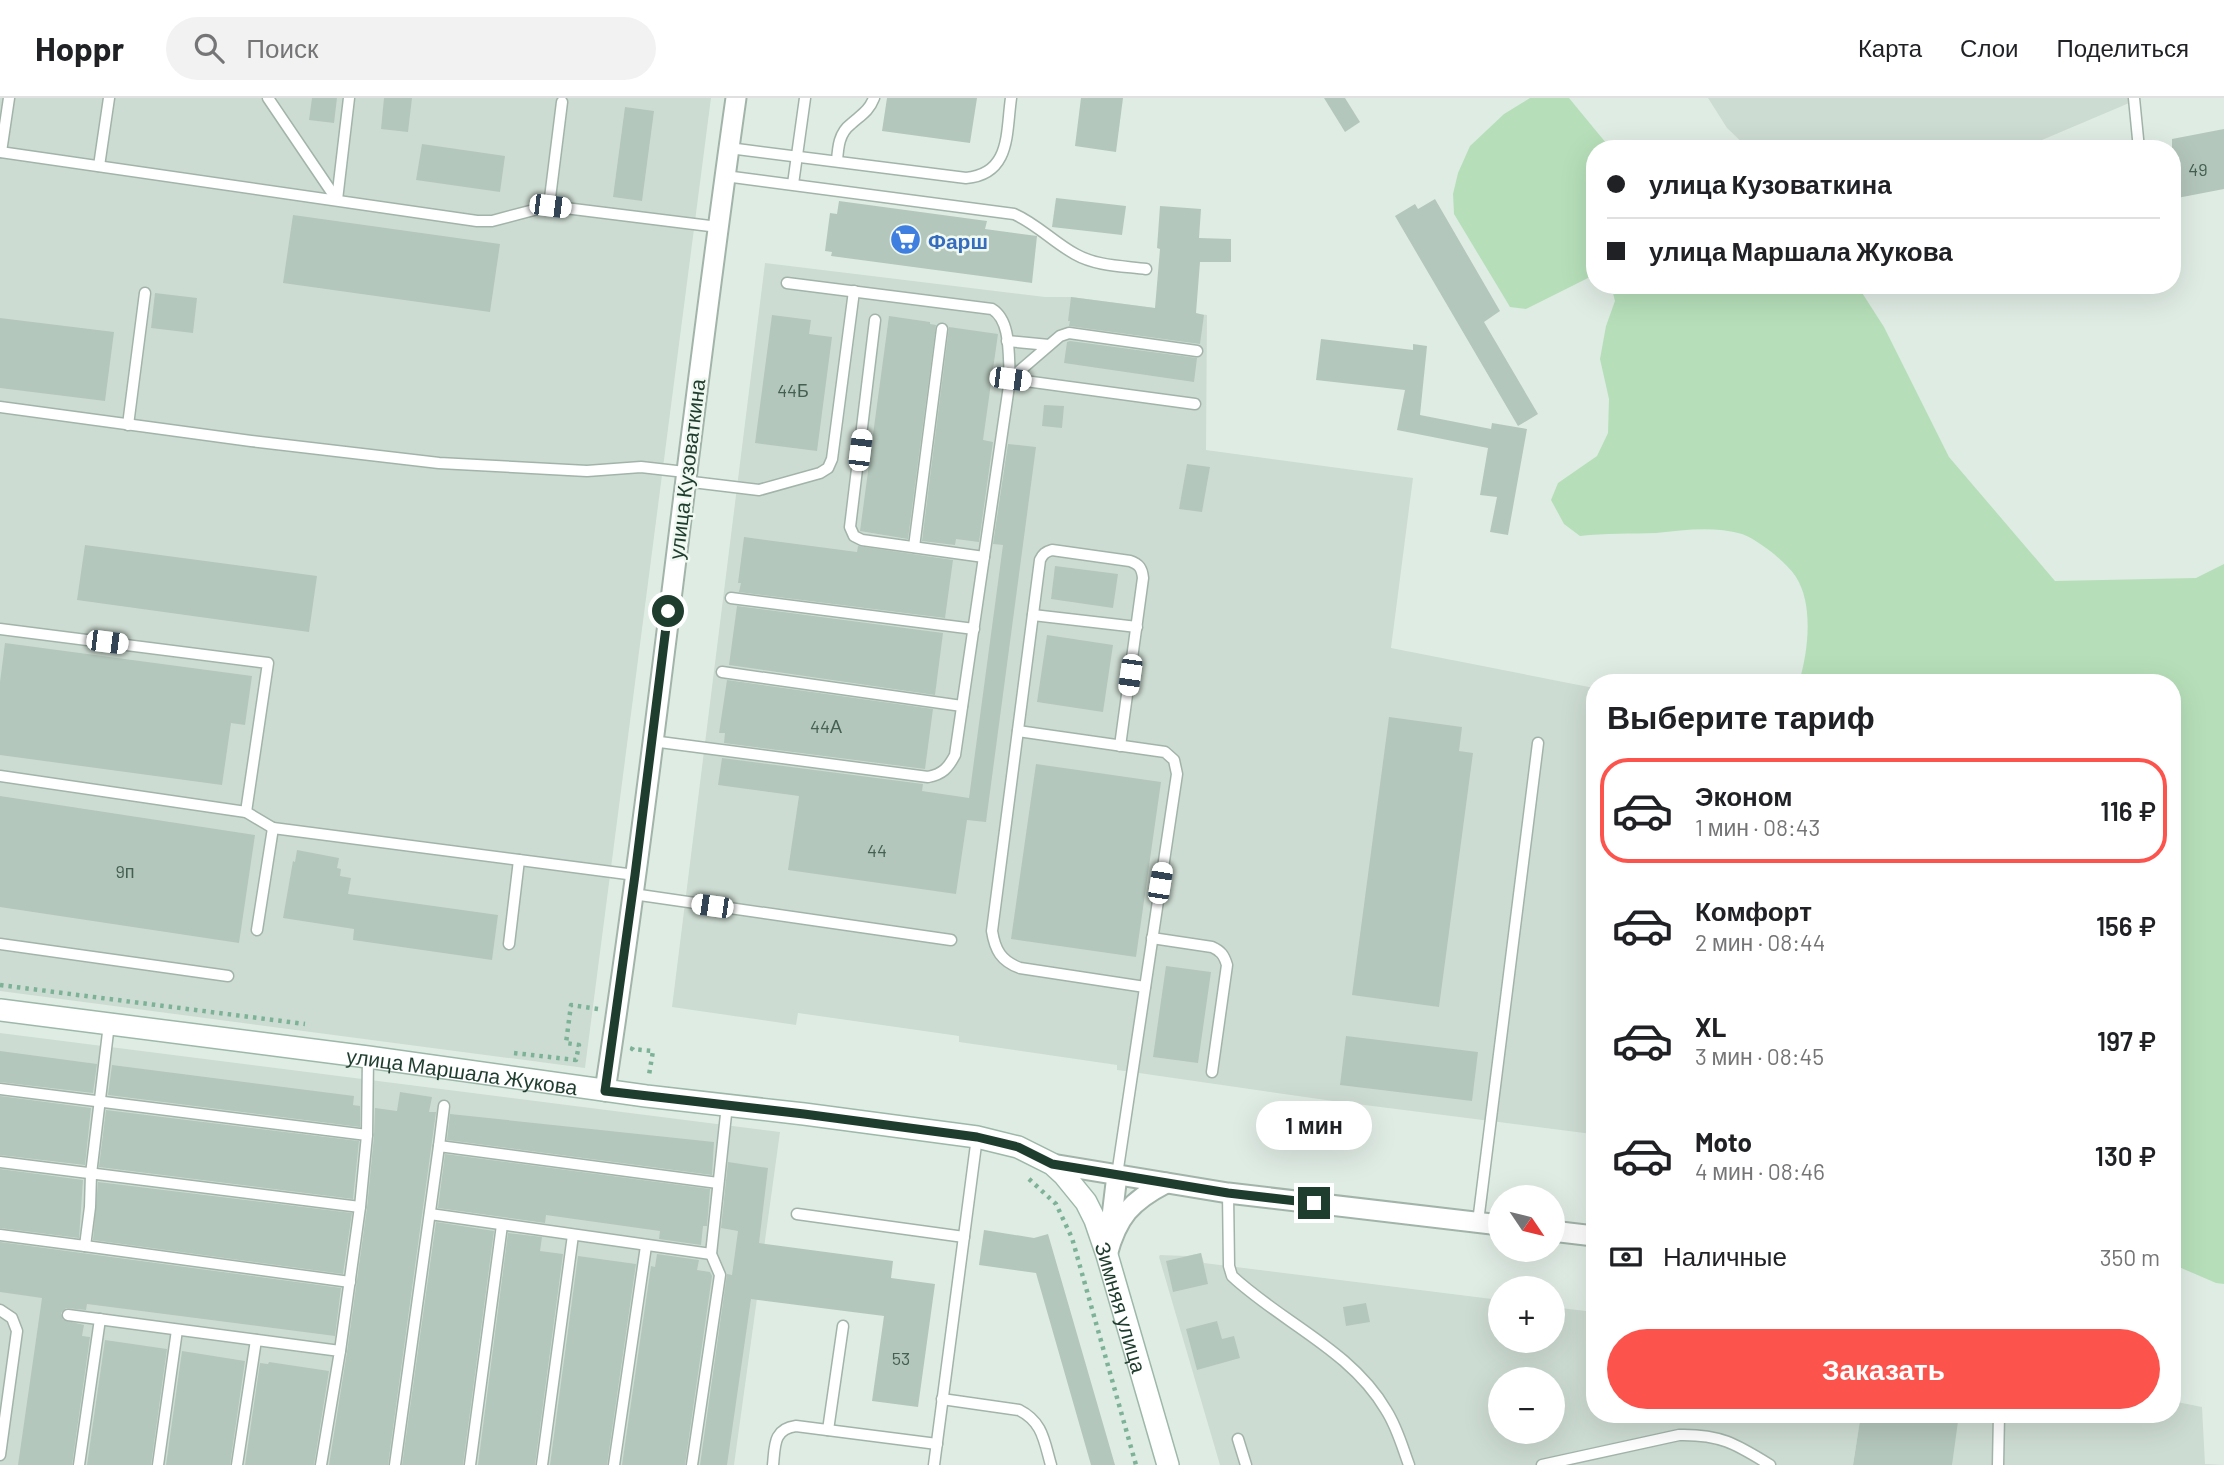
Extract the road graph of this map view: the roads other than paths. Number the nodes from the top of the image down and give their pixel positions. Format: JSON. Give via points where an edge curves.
{"nodes":[{"id":1,"x":9,"y":98,"type":"edge"},
{"id":2,"x":109,"y":98,"type":"edge"},
{"id":3,"x":268,"y":98,"type":"edge"},
{"id":4,"x":349,"y":98,"type":"edge"},
{"id":5,"x":736,"y":98,"type":"edge"},
{"id":6,"x":805,"y":98,"type":"edge"},
{"id":7,"x":874,"y":98,"type":"edge"},
{"id":8,"x":1011,"y":98,"type":"edge"},
{"id":9,"x":2134,"y":98,"type":"edge"},
{"id":10,"x":562,"y":102,"type":"dead end"},
{"id":11,"x":2138,"y":140,"type":"edge"},
{"id":12,"x":729,"y":148,"type":"junction"},
{"id":13,"x":0,"y":152,"type":"edge"},
{"id":14,"x":796,"y":156,"type":"junction"},
{"id":15,"x":836,"y":161,"type":"junction"},
{"id":16,"x":99,"y":166,"type":"junction"},
{"id":17,"x":725,"y":176,"type":"junction"},
{"id":18,"x":793,"y":184,"type":"junction"},
{"id":19,"x":337,"y":200,"type":"junction"},
{"id":20,"x":550,"y":206,"type":"junction"},
{"id":21,"x":718,"y":227,"type":"junction"},
{"id":22,"x":1146,"y":269,"type":"dead end"},
{"id":23,"x":787,"y":283,"type":"dead end"},
{"id":24,"x":853,"y":291,"type":"junction"},
{"id":25,"x":145,"y":293,"type":"dead end"},
{"id":26,"x":875,"y":320,"type":"dead end"},
{"id":27,"x":942,"y":329,"type":"dead end"},
{"id":28,"x":1007,"y":341,"type":"junction"},
{"id":29,"x":1049,"y":345,"type":"junction"},
{"id":30,"x":1197,"y":351,"type":"dead end"},
{"id":31,"x":1010,"y":379,"type":"junction"},
{"id":32,"x":1195,"y":404,"type":"dead end"},
{"id":33,"x":0,"y":407,"type":"edge"},
{"id":34,"x":128,"y":425,"type":"junction"},
{"id":35,"x":685,"y":476,"type":"junction"},
{"id":36,"x":914,"y":547,"type":"junction"},
{"id":37,"x":984,"y":557,"type":"junction"},
{"id":38,"x":731,"y":598,"type":"dead end"},
{"id":39,"x":1033,"y":615,"type":"junction"},
{"id":40,"x":1137,"y":627,"type":"junction"},
{"id":41,"x":0,"y":629,"type":"edge"},
{"id":42,"x":974,"y":629,"type":"junction"},
{"id":43,"x":722,"y":673,"type":"dead end"},
{"id":44,"x":962,"y":706,"type":"junction"},
{"id":45,"x":1018,"y":731,"type":"junction"},
{"id":46,"x":652,"y":741,"type":"junction"},
{"id":47,"x":1538,"y":743,"type":"dead end"},
{"id":48,"x":1121,"y":746,"type":"junction"},
{"id":49,"x":0,"y":776,"type":"edge"},
{"id":50,"x":246,"y":812,"type":"junction"},
{"id":51,"x":273,"y":828,"type":"junction"},
{"id":52,"x":519,"y":860,"type":"junction"},
{"id":53,"x":634,"y":885,"type":"junction"},
{"id":54,"x":257,"y":930,"type":"dead end"},
{"id":55,"x":1152,"y":938,"type":"junction"},
{"id":56,"x":951,"y":940,"type":"dead end"},
{"id":57,"x":0,"y":944,"type":"edge"},
{"id":58,"x":509,"y":944,"type":"dead end"},
{"id":59,"x":228,"y":976,"type":"dead end"},
{"id":60,"x":1145,"y":987,"type":"junction"},
{"id":61,"x":0,"y":1010,"type":"edge"},
{"id":62,"x":109,"y":1024,"type":"junction"},
{"id":63,"x":368,"y":1056,"type":"junction"},
{"id":64,"x":1212,"y":1072,"type":"dead end"},
{"id":65,"x":0,"y":1089,"type":"edge"},
{"id":66,"x":605,"y":1091,"type":"junction"},
{"id":67,"x":99,"y":1102,"type":"junction"},
{"id":68,"x":444,"y":1105,"type":"dead end"},
{"id":69,"x":727,"y":1105,"type":"junction"},
{"id":70,"x":367,"y":1135,"type":"junction"},
{"id":71,"x":977,"y":1137,"type":"junction"},
{"id":72,"x":439,"y":1146,"type":"junction"},
{"id":73,"x":0,"y":1162,"type":"edge"},
{"id":74,"x":1052,"y":1164,"type":"junction"},
{"id":75,"x":91,"y":1174,"type":"junction"},
{"id":76,"x":1116,"y":1175,"type":"junction"},
{"id":77,"x":718,"y":1183,"type":"junction"},
{"id":78,"x":1166,"y":1183,"type":"junction"},
{"id":79,"x":1228,"y":1193,"type":"junction"},
{"id":80,"x":360,"y":1207,"type":"junction"},
{"id":81,"x":430,"y":1214,"type":"junction"},
{"id":82,"x":797,"y":1214,"type":"dead end"},
{"id":83,"x":1478,"y":1222,"type":"junction"},
{"id":84,"x":1488,"y":1223,"type":"edge"},
{"id":85,"x":502,"y":1225,"type":"junction"},
{"id":86,"x":1565,"y":1233,"type":"edge"},
{"id":87,"x":0,"y":1235,"type":"edge"},
{"id":88,"x":573,"y":1235,"type":"junction"},
{"id":89,"x":1586,"y":1235,"type":"edge"},
{"id":90,"x":964,"y":1237,"type":"junction"},
{"id":91,"x":85,"y":1246,"type":"junction"},
{"id":92,"x":646,"y":1246,"type":"junction"},
{"id":93,"x":710,"y":1254,"type":"junction"},
{"id":94,"x":1107,"y":1255,"type":"junction"},
{"id":95,"x":350,"y":1282,"type":"junction"},
{"id":96,"x":0,"y":1311,"type":"edge"},
{"id":97,"x":68,"y":1315,"type":"dead end"},
{"id":98,"x":100,"y":1319,"type":"junction"},
{"id":99,"x":843,"y":1326,"type":"dead end"},
{"id":100,"x":177,"y":1330,"type":"junction"},
{"id":101,"x":256,"y":1340,"type":"junction"},
{"id":102,"x":340,"y":1351,"type":"junction"},
{"id":103,"x":942,"y":1399,"type":"junction"},
{"id":104,"x":1999,"y":1423,"type":"edge"},
{"id":105,"x":828,"y":1430,"type":"junction"},
{"id":106,"x":1238,"y":1439,"type":"dead end"},
{"id":107,"x":937,"y":1444,"type":"junction"},
{"id":108,"x":0,"y":1455,"type":"edge"},
{"id":109,"x":79,"y":1465,"type":"edge"},
{"id":110,"x":158,"y":1465,"type":"edge"},
{"id":111,"x":237,"y":1465,"type":"edge"},
{"id":112,"x":321,"y":1465,"type":"edge"},
{"id":113,"x":395,"y":1465,"type":"edge"},
{"id":114,"x":470,"y":1465,"type":"edge"},
{"id":115,"x":542,"y":1465,"type":"edge"},
{"id":116,"x":614,"y":1465,"type":"edge"},
{"id":117,"x":692,"y":1465,"type":"edge"},
{"id":118,"x":773,"y":1465,"type":"edge"},
{"id":119,"x":934,"y":1465,"type":"edge"},
{"id":120,"x":1051,"y":1465,"type":"edge"},
{"id":121,"x":1168,"y":1465,"type":"edge"},
{"id":122,"x":1246,"y":1465,"type":"edge"},
{"id":123,"x":1409,"y":1465,"type":"edge"},
{"id":124,"x":1542,"y":1465,"type":"edge"},
{"id":125,"x":1770,"y":1465,"type":"edge"},
{"id":126,"x":1998,"y":1465,"type":"edge"}],
"edges":[{"from":1,"to":13,"type":"lane"},
{"from":2,"to":16,"type":"lane"},
{"from":3,"to":19,"type":"lane"},
{"from":4,"to":19,"type":"lane"},
{"from":5,"to":12,"type":"street","name":"улица Кузоваткина"},
{"from":6,"to":14,"type":"lane"},
{"from":7,"to":15,"type":"lane","via":[[843,134]]},
{"from":8,"to":15,"type":"lane","via":[[1003,155],[981,176]]},
{"from":9,"to":11,"type":"lane"},
{"from":10,"to":20,"type":"lane"},
{"from":12,"to":14,"type":"lane"},
{"from":12,"to":17,"type":"street","name":"улица Кузоваткина"},
{"from":13,"to":16,"type":"lane"},
{"from":14,"to":15,"type":"lane"},
{"from":14,"to":18,"type":"lane"},
{"from":16,"to":19,"type":"lane"},
{"from":17,"to":18,"type":"lane"},
{"from":17,"to":21,"type":"street","name":"улица Кузоваткина"},
{"from":18,"to":22,"type":"lane","via":[[1014,214],[1091,262]]},
{"from":19,"to":20,"type":"lane","via":[[477,221]]},
{"from":20,"to":21,"type":"lane"},
{"from":21,"to":35,"type":"street","name":"улица Кузоваткина"},
{"from":23,"to":24,"type":"lane"},
{"from":24,"to":28,"type":"lane","via":[[992,309],[1002,318]]},
{"from":24,"to":35,"type":"lane","via":[[828,468],[759,490]]},
{"from":25,"to":34,"type":"lane"},
{"from":26,"to":36,"type":"lane","via":[[850,527],[862,540]]},
{"from":27,"to":36,"type":"lane"},
{"from":28,"to":29,"type":"lane"},
{"from":28,"to":31,"type":"lane"},
{"from":29,"to":30,"type":"lane","via":[[1069,333]]},
{"from":29,"to":31,"type":"lane"},
{"from":31,"to":32,"type":"lane"},
{"from":31,"to":37,"type":"lane"},
{"from":33,"to":34,"type":"lane"},
{"from":34,"to":35,"type":"lane","via":[[439,463],[587,471],[641,467]]},
{"from":35,"to":46,"type":"street","name":"улица Кузоваткина"},
{"from":36,"to":37,"type":"lane"},
{"from":37,"to":42,"type":"lane"},
{"from":38,"to":42,"type":"lane"},
{"from":39,"to":40,"type":"lane"},
{"from":39,"to":40,"type":"lane","via":[[1040,561],[1052,550],[1137,563],[1143,578]]},
{"from":39,"to":45,"type":"lane"},
{"from":40,"to":48,"type":"lane"},
{"from":41,"to":50,"type":"lane","via":[[268,663]]},
{"from":42,"to":44,"type":"lane"},
{"from":43,"to":44,"type":"lane"},
{"from":44,"to":46,"type":"lane","via":[[955,755],[948,768],[928,777]]},
{"from":45,"to":48,"type":"lane"},
{"from":45,"to":60,"type":"lane","via":[[992,931],[994,945],[1009,964],[1020,968]]},
{"from":46,"to":53,"type":"street","name":"улица Кузоваткина"},
{"from":47,"to":83,"type":"lane"},
{"from":48,"to":55,"type":"lane","via":[[1165,752],[1174,760],[1177,774]]},
{"from":49,"to":50,"type":"lane"},
{"from":50,"to":51,"type":"lane"},
{"from":51,"to":52,"type":"lane"},
{"from":51,"to":54,"type":"lane"},
{"from":52,"to":53,"type":"lane"},
{"from":52,"to":58,"type":"lane"},
{"from":53,"to":56,"type":"lane"},
{"from":53,"to":66,"type":"street","name":"улица Кузоваткина"},
{"from":55,"to":60,"type":"lane"},
{"from":55,"to":64,"type":"lane","via":[[1212,947],[1225,957]]},
{"from":57,"to":59,"type":"lane"},
{"from":60,"to":76,"type":"lane"},
{"from":61,"to":62,"type":"main road","name":"улица Маршала Жукова"},
{"from":62,"to":63,"type":"main road","name":"улица Маршала Жукова"},
{"from":62,"to":67,"type":"lane"},
{"from":63,"to":66,"type":"main road","name":"улица Маршала Жукова"},
{"from":63,"to":70,"type":"lane"},
{"from":65,"to":67,"type":"lane"},
{"from":66,"to":69,"type":"main road","name":"улица Маршала Жукова"},
{"from":67,"to":70,"type":"lane"},
{"from":67,"to":75,"type":"lane"},
{"from":68,"to":72,"type":"lane"},
{"from":69,"to":71,"type":"main road","name":"улица Маршала Жукова"},
{"from":69,"to":77,"type":"lane"},
{"from":70,"to":80,"type":"lane"},
{"from":71,"to":74,"type":"main road","name":"улица Маршала Жукова","via":[[1018,1147]]},
{"from":71,"to":90,"type":"lane"},
{"from":72,"to":77,"type":"lane"},
{"from":72,"to":81,"type":"lane"},
{"from":73,"to":75,"type":"lane"},
{"from":74,"to":76,"type":"street","name":"улица Маршала Жукова"},
{"from":74,"to":94,"type":"main road","name":"Зимняя улица","via":[[1086,1202]]},
{"from":75,"to":80,"type":"lane"},
{"from":75,"to":91,"type":"lane"},
{"from":76,"to":78,"type":"street","name":"улица Маршала Жукова"},
{"from":76,"to":94,"type":"street"},
{"from":77,"to":93,"type":"lane"},
{"from":78,"to":79,"type":"street","name":"улица Маршала Жукова"},
{"from":78,"to":94,"type":"street","via":[[1129,1208],[1112,1235]]},
{"from":79,"to":83,"type":"street","name":"улица Маршала Жукова"},
{"from":79,"to":123,"type":"lane","via":[[1232,1276],[1357,1374],[1386,1409]]},
{"from":80,"to":95,"type":"lane"},
{"from":81,"to":85,"type":"lane"},
{"from":81,"to":113,"type":"lane"},
{"from":82,"to":90,"type":"lane"},
{"from":83,"to":84,"type":"street","name":"улица Маршала Жукова"},
{"from":85,"to":88,"type":"lane"},
{"from":85,"to":114,"type":"lane"},
{"from":86,"to":89,"type":"street"},
{"from":87,"to":91,"type":"lane"},
{"from":88,"to":92,"type":"lane"},
{"from":88,"to":115,"type":"lane"},
{"from":90,"to":103,"type":"lane"},
{"from":91,"to":95,"type":"lane"},
{"from":92,"to":93,"type":"lane"},
{"from":92,"to":116,"type":"lane"},
{"from":93,"to":117,"type":"lane","via":[[720,1275]]},
{"from":94,"to":121,"type":"main road","name":"Зимняя улица"},
{"from":95,"to":102,"type":"lane"},
{"from":96,"to":108,"type":"lane","via":[[12,1318],[17,1331]]},
{"from":97,"to":98,"type":"lane"},
{"from":98,"to":100,"type":"lane"},
{"from":98,"to":109,"type":"lane"},
{"from":99,"to":105,"type":"lane"},
{"from":100,"to":101,"type":"lane"},
{"from":100,"to":110,"type":"lane"},
{"from":101,"to":102,"type":"lane"},
{"from":101,"to":111,"type":"lane"},
{"from":102,"to":112,"type":"lane"},
{"from":103,"to":107,"type":"lane"},
{"from":103,"to":120,"type":"lane","via":[[1019,1410],[1031,1416],[1040,1427]]},
{"from":104,"to":126,"type":"lane"},
{"from":105,"to":107,"type":"lane"},
{"from":105,"to":118,"type":"lane","via":[[786,1427],[776,1439]]},
{"from":106,"to":122,"type":"lane"},
{"from":107,"to":119,"type":"lane"},
{"from":124,"to":125,"type":"lane","via":[[1701,1434],[1732,1442]]}]}
